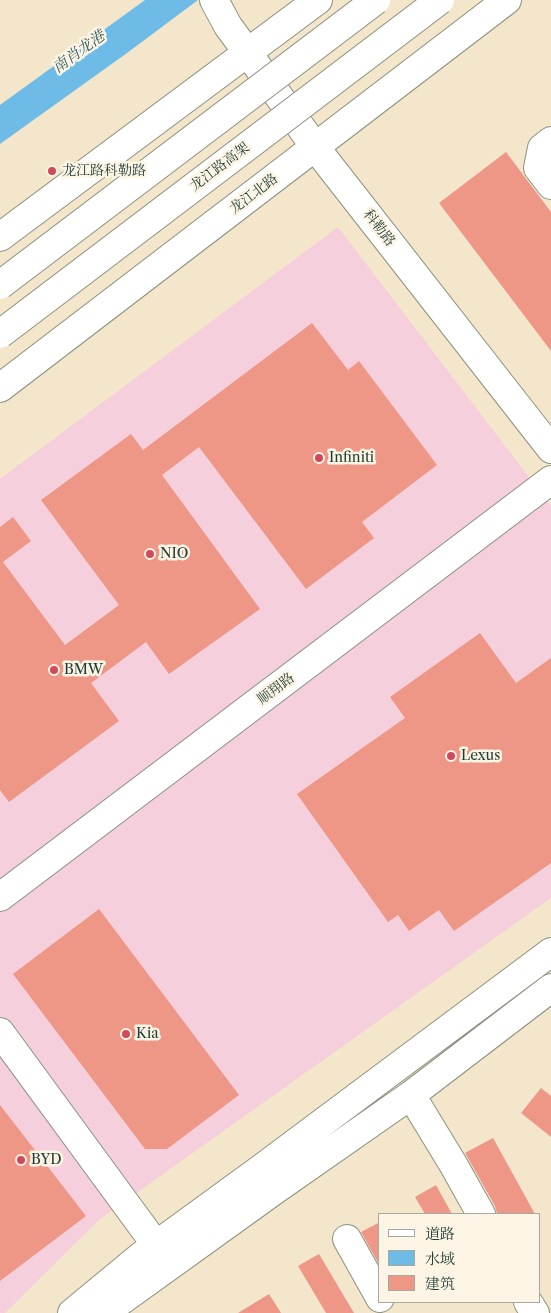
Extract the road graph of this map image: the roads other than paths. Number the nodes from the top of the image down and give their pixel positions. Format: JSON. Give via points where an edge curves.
{"nodes":[{"id":1,"x":318,"y":0,"type":"edge"},
{"id":2,"x":376,"y":0,"type":"edge"},
{"id":3,"x":440,"y":0,"type":"edge"},
{"id":4,"x":507,"y":0,"type":"edge"},
{"id":5,"x":214,"y":1,"type":"edge"},
{"id":6,"x":248,"y":52,"type":"junction"},
{"id":7,"x":551,"y":141,"type":"edge"},
{"id":8,"x":315,"y":147,"type":"junction"},
{"id":9,"x":551,"y":185,"type":"edge"},
{"id":10,"x":0,"y":237,"type":"edge"},
{"id":11,"x":0,"y":285,"type":"edge"},
{"id":12,"x":0,"y":334,"type":"edge"},
{"id":13,"x":0,"y":388,"type":"edge"},
{"id":14,"x":551,"y":449,"type":"edge"},
{"id":15,"x":551,"y":480,"type":"edge"},
{"id":16,"x":0,"y":897,"type":"edge"},
{"id":17,"x":551,"y":952,"type":"edge"},
{"id":18,"x":551,"y":988,"type":"edge"},
{"id":19,"x":0,"y":1032,"type":"edge"},
{"id":20,"x":410,"y":1095,"type":"junction"},
{"id":21,"x":480,"y":1213,"type":"edge"},
{"id":22,"x":347,"y":1239,"type":"dead end"},
{"id":23,"x":156,"y":1245,"type":"junction"},
{"id":24,"x":378,"y":1294,"type":"edge"},
{"id":25,"x":72,"y":1313,"type":"edge"},
{"id":26,"x":104,"y":1313,"type":"edge"}],
"edges":[{"from":1,"to":6,"type":"main road"},
{"from":2,"to":11,"type":"main road","bridge":true},
{"from":3,"to":12,"type":"main road","name":"龙江路高架","bridge":true},
{"from":4,"to":8,"type":"main road","name":"龙江北路"},
{"from":5,"to":6,"type":"main road","name":"科勒路"},
{"from":6,"to":8,"type":"main road","name":"科勒路"},
{"from":6,"to":10,"type":"main road"},
{"from":7,"to":9,"type":"main road","via":[[542,148],[538,168]]},
{"from":8,"to":13,"type":"main road","name":"龙江北路"},
{"from":8,"to":14,"type":"main road","name":"科勒路"},
{"from":15,"to":16,"type":"main road","name":"顺翔路"},
{"from":17,"to":23,"type":"main road"},
{"from":18,"to":20,"type":"main road"},
{"from":19,"to":23,"type":"main road"},
{"from":20,"to":21,"type":"main road"},
{"from":20,"to":26,"type":"main road"},
{"from":22,"to":24,"type":"main road"},
{"from":23,"to":25,"type":"main road"}]}
